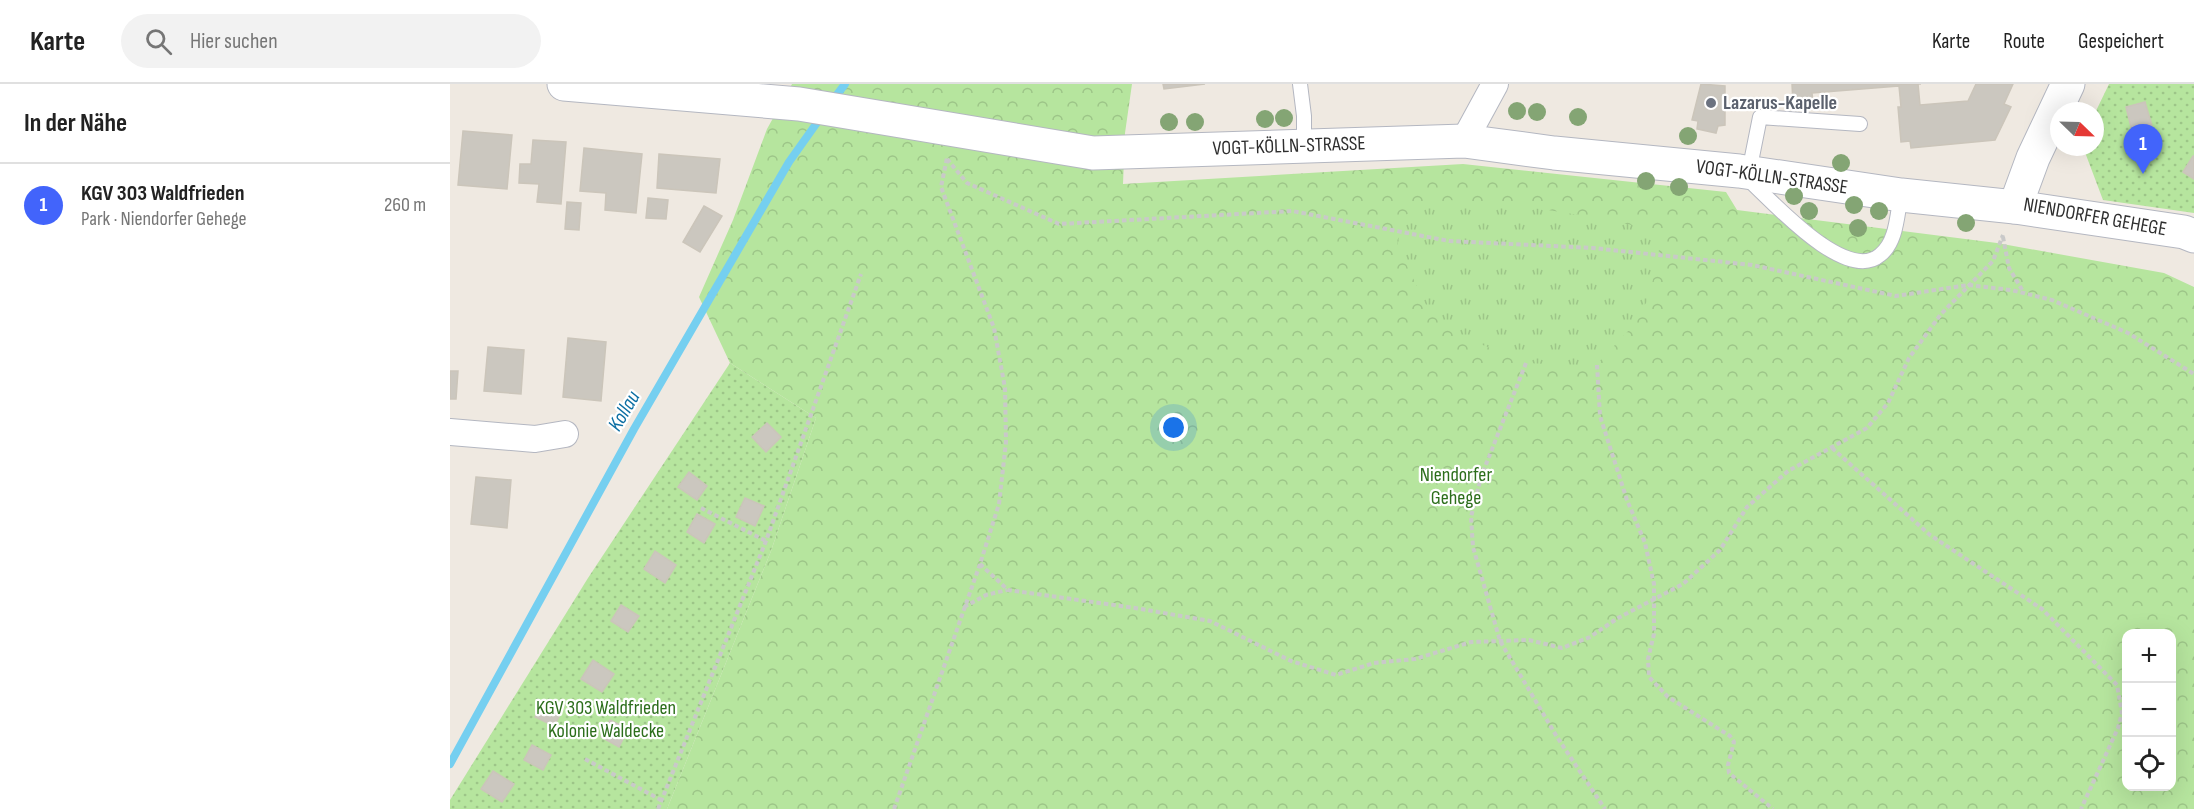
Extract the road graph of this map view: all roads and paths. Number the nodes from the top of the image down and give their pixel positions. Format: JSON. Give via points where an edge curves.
{"nodes":[{"id":1,"x":564,"y":84,"type":"edge"},
{"id":2,"x":1300,"y":84,"type":"edge"},
{"id":3,"x":1496,"y":84,"type":"edge"},
{"id":4,"x":2068,"y":84,"type":"edge"},
{"id":5,"x":1860,"y":124,"type":"dead end"},
{"id":6,"x":1464,"y":141,"type":"junction"},
{"id":7,"x":947,"y":144,"type":"junction"},
{"id":8,"x":1304,"y":146,"type":"junction"},
{"id":9,"x":1744,"y":172,"type":"junction"},
{"id":10,"x":1901,"y":195,"type":"junction"},
{"id":11,"x":2015,"y":207,"type":"junction"},
{"id":12,"x":2003,"y":236,"type":"junction"},
{"id":13,"x":2194,"y":236,"type":"edge"},
{"id":14,"x":861,"y":274,"type":"dead end"},
{"id":15,"x":1968,"y":285,"type":"junction"},
{"id":16,"x":2024,"y":293,"type":"junction"},
{"id":17,"x":1526,"y":363,"type":"dead end"},
{"id":18,"x":1597,"y":365,"type":"dead end"},
{"id":19,"x":2194,"y":374,"type":"edge"},
{"id":20,"x":450,"y":432,"type":"edge"},
{"id":21,"x":565,"y":434,"type":"dead end"},
{"id":22,"x":1833,"y":448,"type":"junction"},
{"id":23,"x":701,"y":508,"type":"dead end"},
{"id":24,"x":766,"y":541,"type":"junction"},
{"id":25,"x":980,"y":564,"type":"junction"},
{"id":26,"x":1008,"y":590,"type":"junction"},
{"id":27,"x":1654,"y":599,"type":"junction"},
{"id":28,"x":963,"y":607,"type":"junction"},
{"id":29,"x":1500,"y":641,"type":"junction"},
{"id":30,"x":585,"y":759,"type":"dead end"},
{"id":31,"x":661,"y":800,"type":"junction"},
{"id":32,"x":657,"y":809,"type":"edge"},
{"id":33,"x":894,"y":809,"type":"edge"},
{"id":34,"x":1605,"y":809,"type":"edge"},
{"id":35,"x":1773,"y":809,"type":"edge"},
{"id":36,"x":2081,"y":809,"type":"edge"}],
"edges":[{"from":1,"to":7,"type":"street","name":"VOGT-KÖLLN-STRASSE","via":[[809,106],[865,115]]},
{"from":2,"to":8,"type":"lane"},
{"from":3,"to":6,"type":"street"},
{"from":4,"to":11,"type":"street","name":"NIENDORFER GEHEGE"},
{"from":5,"to":9,"type":"lane","via":[[1760,117]]},
{"from":6,"to":8,"type":"street","name":"VOGT-KÖLLN-STRASSE"},
{"from":6,"to":9,"type":"street","name":"VOGT-KÖLLN-STRASSE"},
{"from":7,"to":8,"type":"street","name":"VOGT-KÖLLN-STRASSE","via":[[1093,153]]},
{"from":7,"to":15,"type":"path","via":[[967,183],[1059,224],[1292,211],[1449,241],[1593,248],[1752,265],[1896,296]]},
{"from":7,"to":25,"type":"path","via":[[941,186],[994,328],[1005,388],[1006,442],[999,504]]},
{"from":9,"to":10,"type":"street","name":"VOGT-KÖLLN-STRASSE"},
{"from":9,"to":10,"type":"lane","via":[[1816,242],[1856,260],[1867,261],[1880,255],[1891,241]]},
{"from":10,"to":11,"type":"street","name":"VOGT-KÖLLN-STRASSE"},
{"from":11,"to":12,"type":"path"},
{"from":11,"to":13,"type":"street","name":"NIENDORFER GEHEGE"},
{"from":12,"to":15,"type":"path","via":[[1993,261]]},
{"from":12,"to":16,"type":"path","via":[[2008,268]]},
{"from":14,"to":24,"type":"path"},
{"from":15,"to":16,"type":"path"},
{"from":15,"to":22,"type":"path","via":[[1909,358],[1888,403],[1867,428]]},
{"from":16,"to":19,"type":"path","via":[[2052,300],[2128,333]]},
{"from":17,"to":29,"type":"path","via":[[1481,477],[1471,518],[1473,547]]},
{"from":18,"to":27,"type":"path","via":[[1600,416],[1645,543]]},
{"from":20,"to":21,"type":"street","via":[[535,440]]},
{"from":22,"to":27,"type":"path","via":[[1788,471],[1747,507],[1719,550],[1683,584]]},
{"from":22,"to":36,"type":"path","via":[[1930,535],[2042,609],[2116,685],[2122,713],[2118,728]]},
{"from":23,"to":24,"type":"path"},
{"from":24,"to":31,"type":"path"},
{"from":25,"to":26,"type":"path"},
{"from":25,"to":28,"type":"path"},
{"from":26,"to":28,"type":"path","via":[[986,595]]},
{"from":26,"to":29,"type":"path","via":[[1209,621],[1291,661],[1336,675],[1471,642]]},
{"from":27,"to":29,"type":"path","via":[[1590,637],[1562,648],[1529,640]]},
{"from":27,"to":35,"type":"path","via":[[1649,677],[1668,697],[1730,736],[1734,742],[1729,773]]},
{"from":28,"to":33,"type":"path"},
{"from":29,"to":34,"type":"path"},
{"from":30,"to":31,"type":"path"},
{"from":31,"to":32,"type":"path"}]}
